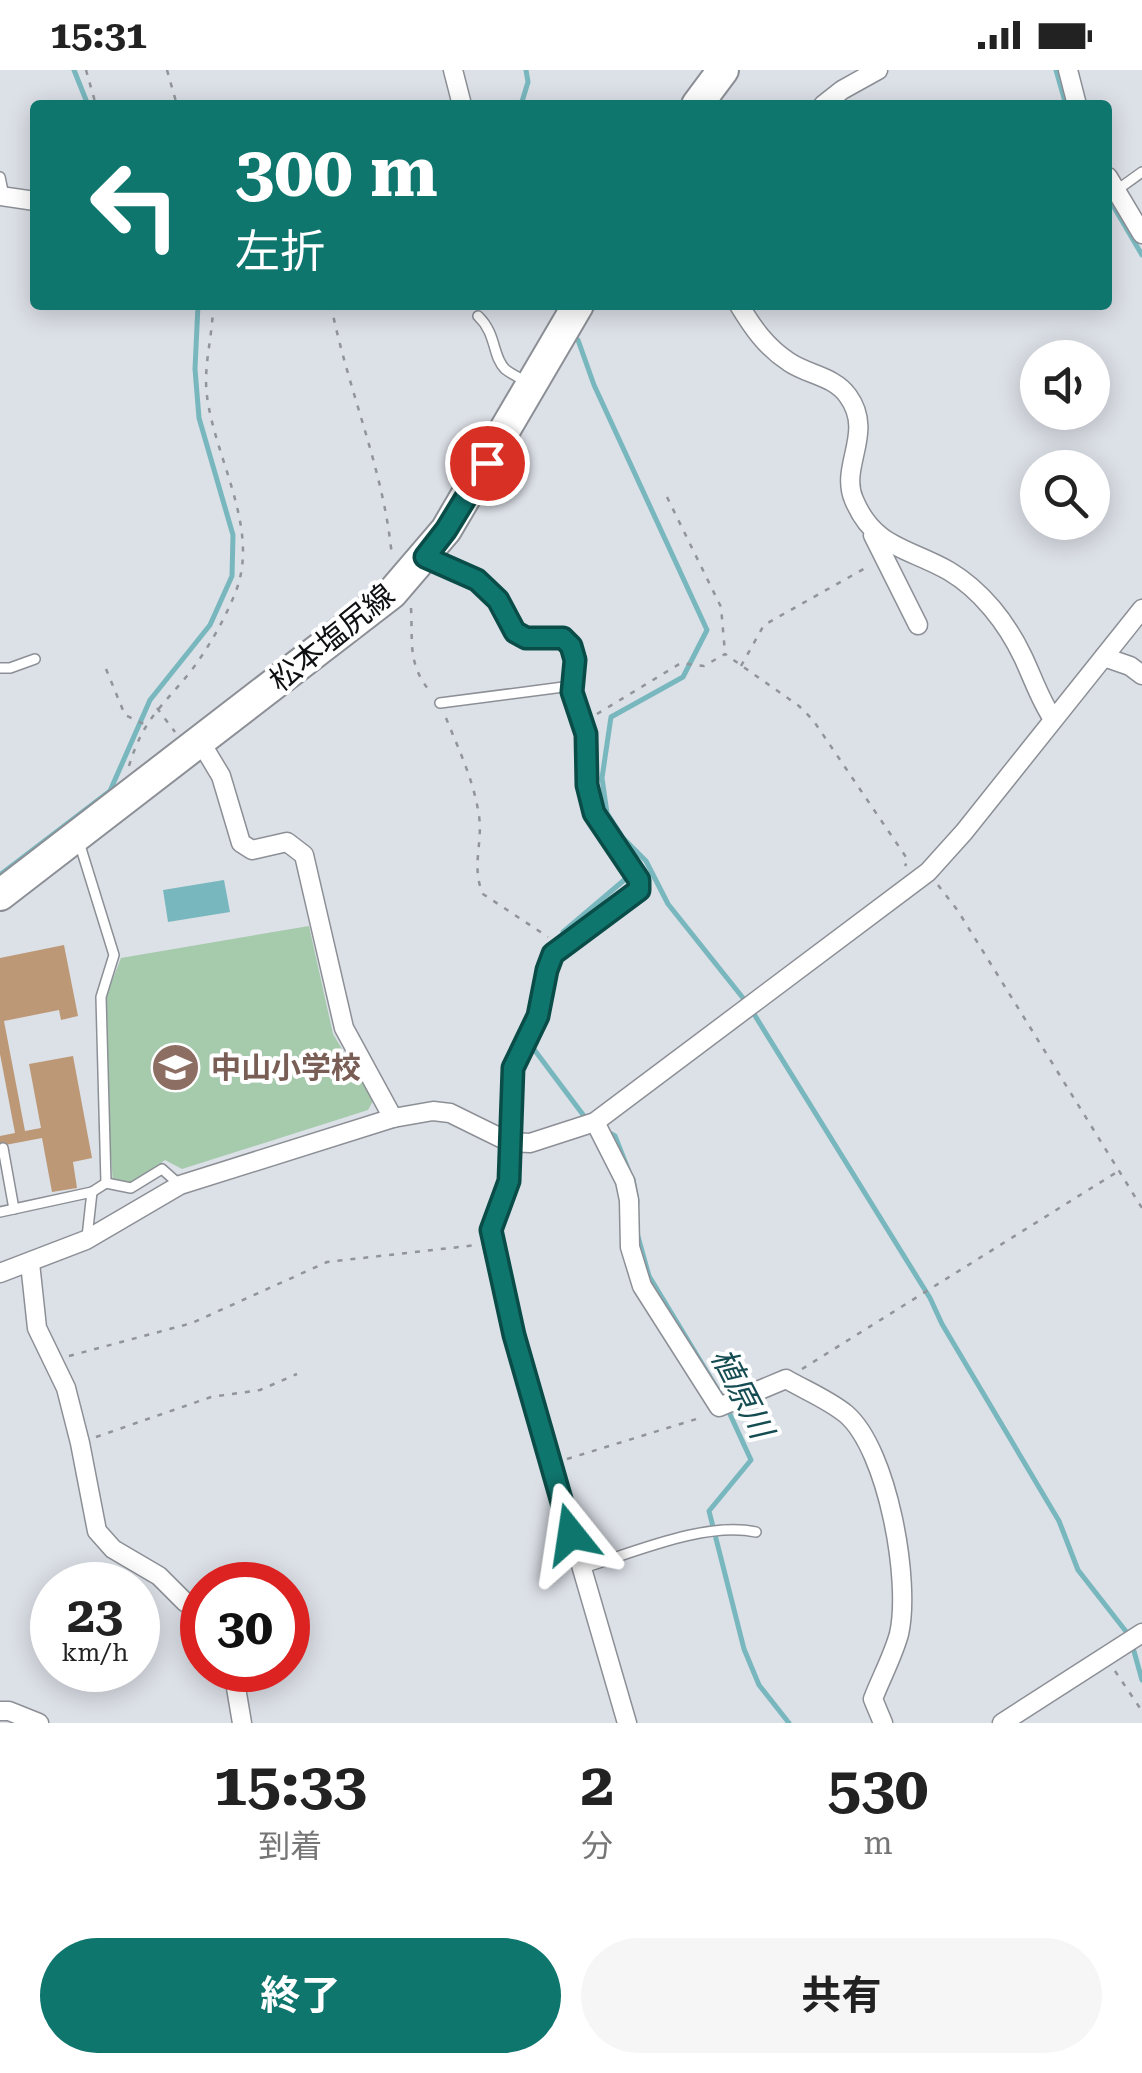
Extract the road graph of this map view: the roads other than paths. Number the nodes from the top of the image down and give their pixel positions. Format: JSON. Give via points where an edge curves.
{"nodes":[{"id":1,"x":453,"y":70,"type":"edge"},
{"id":2,"x":723,"y":70,"type":"edge"},
{"id":3,"x":878,"y":70,"type":"edge"},
{"id":4,"x":1068,"y":70,"type":"edge"},
{"id":5,"x":461,"y":100,"type":"edge"},
{"id":6,"x":698,"y":100,"type":"edge"},
{"id":7,"x":829,"y":100,"type":"edge"},
{"id":8,"x":1076,"y":100,"type":"edge"},
{"id":9,"x":1142,"y":172,"type":"edge"},
{"id":10,"x":1112,"y":183,"type":"edge"},
{"id":11,"x":1,"y":190,"type":"edge"},
{"id":12,"x":30,"y":199,"type":"edge"},
{"id":13,"x":1142,"y":234,"type":"edge"},
{"id":14,"x":575,"y":310,"type":"edge"},
{"id":15,"x":742,"y":310,"type":"edge"},
{"id":16,"x":478,"y":316,"type":"dead end"},
{"id":17,"x":532,"y":384,"type":"junction"},
{"id":18,"x":872,"y":530,"type":"junction"},
{"id":19,"x":411,"y":572,"type":"junction"},
{"id":20,"x":1142,"y":609,"type":"edge"},
{"id":21,"x":918,"y":625,"type":"dead end"},
{"id":22,"x":1104,"y":656,"type":"junction"},
{"id":23,"x":35,"y":659,"type":"dead end"},
{"id":24,"x":0,"y":668,"type":"edge"},
{"id":25,"x":1142,"y":675,"type":"edge"},
{"id":26,"x":572,"y":686,"type":"junction"},
{"id":27,"x":440,"y":703,"type":"road end"},
{"id":28,"x":1053,"y":719,"type":"junction"},
{"id":29,"x":195,"y":744,"type":"junction"},
{"id":30,"x":76,"y":836,"type":"junction"},
{"id":31,"x":0,"y":895,"type":"edge"},
{"id":32,"x":393,"y":1118,"type":"junction"},
{"id":33,"x":595,"y":1122,"type":"junction"},
{"id":34,"x":510,"y":1142,"type":"junction"},
{"id":35,"x":3,"y":1148,"type":"dead end"},
{"id":36,"x":106,"y":1183,"type":"junction"},
{"id":37,"x":180,"y":1184,"type":"junction"},
{"id":38,"x":92,"y":1192,"type":"junction"},
{"id":39,"x":14,"y":1209,"type":"junction"},
{"id":40,"x":0,"y":1212,"type":"edge"},
{"id":41,"x":86,"y":1240,"type":"junction"},
{"id":42,"x":30,"y":1263,"type":"junction"},
{"id":43,"x":0,"y":1274,"type":"edge"},
{"id":44,"x":756,"y":1532,"type":"dead end"},
{"id":45,"x":581,"y":1569,"type":"junction"},
{"id":46,"x":180,"y":1594,"type":"edge"},
{"id":47,"x":1142,"y":1633,"type":"edge"},
{"id":48,"x":237,"y":1692,"type":"edge"},
{"id":49,"x":0,"y":1711,"type":"edge"},
{"id":50,"x":39,"y":1723,"type":"edge"},
{"id":51,"x":242,"y":1723,"type":"edge"},
{"id":52,"x":627,"y":1723,"type":"edge"},
{"id":53,"x":883,"y":1723,"type":"edge"},
{"id":54,"x":1002,"y":1723,"type":"edge"}],
"edges":[{"from":1,"to":5,"type":"street"},
{"from":2,"to":6,"type":"main road"},
{"from":3,"to":7,"type":"street"},
{"from":4,"to":8,"type":"street"},
{"from":9,"to":10,"type":"lane"},
{"from":10,"to":13,"type":"street"},
{"from":11,"to":12,"type":"street"},
{"from":14,"to":17,"type":"main road","name":"松本塩尻線"},
{"from":15,"to":18,"type":"street","via":[[758,337],[790,363],[831,380],[857,410],[852,498]]},
{"from":16,"to":17,"type":"lane","via":[[505,369]]},
{"from":17,"to":19,"type":"main road","name":"松本塩尻線","via":[[472,490]]},
{"from":18,"to":21,"type":"street"},
{"from":18,"to":28,"type":"street","via":[[886,544],[950,572],[1000,618]]},
{"from":19,"to":26,"type":"street","via":[[477,580],[498,600],[515,632],[563,638],[575,660]]},
{"from":19,"to":29,"type":"main road","name":"松本塩尻線","via":[[352,627]]},
{"from":20,"to":22,"type":"street"},
{"from":22,"to":25,"type":"street"},
{"from":22,"to":28,"type":"street"},
{"from":23,"to":24,"type":"lane"},
{"from":26,"to":27,"type":"lane"},
{"from":26,"to":34,"type":"street","via":[[586,734],[594,813],[639,880],[639,890],[558,950],[547,970],[538,1016],[513,1068]]},
{"from":28,"to":33,"type":"street","via":[[928,872]]},
{"from":29,"to":30,"type":"main road","name":"松本塩尻線"},
{"from":29,"to":32,"type":"street","via":[[221,776],[241,843],[252,850],[288,842],[304,856],[344,1028]]},
{"from":30,"to":31,"type":"main road","name":"松本塩尻線"},
{"from":30,"to":36,"type":"lane","via":[[114,955],[101,997]]},
{"from":32,"to":34,"type":"street","via":[[450,1113]]},
{"from":32,"to":37,"type":"street"},
{"from":33,"to":34,"type":"street","via":[[530,1143]]},
{"from":33,"to":53,"type":"street","via":[[625,1181],[630,1248],[642,1286],[719,1406],[786,1378],[847,1414],[884,1482],[903,1606],[873,1699]]},
{"from":34,"to":45,"type":"street","via":[[509,1181],[492,1243]]},
{"from":35,"to":39,"type":"lane"},
{"from":36,"to":37,"type":"lane","via":[[131,1188],[162,1169]]},
{"from":36,"to":38,"type":"lane"},
{"from":37,"to":41,"type":"street"},
{"from":38,"to":39,"type":"lane"},
{"from":38,"to":41,"type":"lane"},
{"from":39,"to":40,"type":"lane"},
{"from":41,"to":42,"type":"street"},
{"from":42,"to":43,"type":"street"},
{"from":42,"to":46,"type":"street","via":[[37,1328],[66,1388],[96,1531]]},
{"from":44,"to":45,"type":"lane","via":[[692,1535]]},
{"from":45,"to":52,"type":"street"},
{"from":47,"to":54,"type":"street"},
{"from":48,"to":51,"type":"street"},
{"from":49,"to":50,"type":"street"}]}
